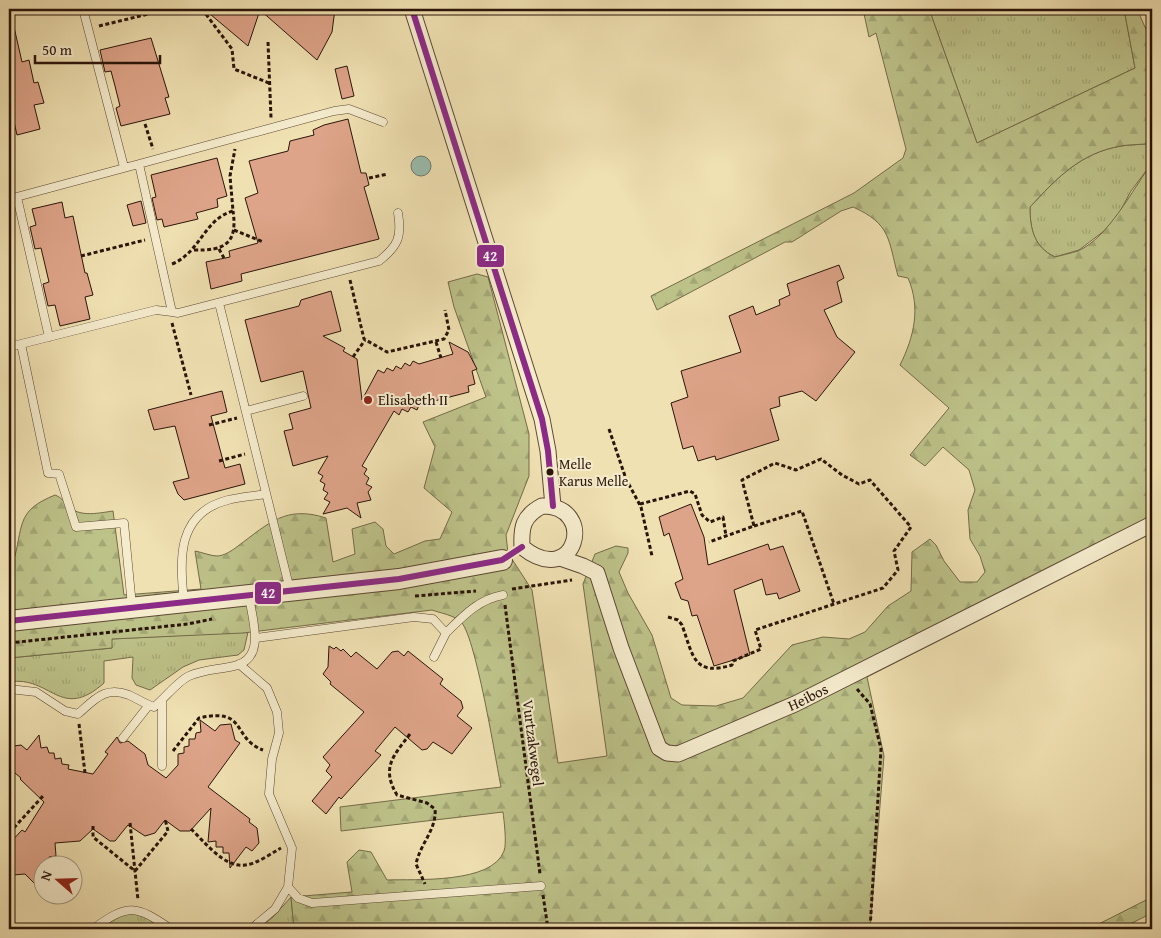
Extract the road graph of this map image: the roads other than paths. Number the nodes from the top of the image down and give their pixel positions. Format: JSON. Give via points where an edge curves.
{"nodes":[{"id":1,"x":83,"y":9,"type":"edge"},
{"id":2,"x":412,"y":9,"type":"edge"},
{"id":3,"x":383,"y":122,"type":"dead end"},
{"id":4,"x":139,"y":164,"type":"junction"},
{"id":5,"x":124,"y":166,"type":"junction"},
{"id":6,"x":13,"y":198,"type":"edge"},
{"id":7,"x":398,"y":213,"type":"dead end"},
{"id":8,"x":219,"y":303,"type":"junction"},
{"id":9,"x":172,"y":312,"type":"junction"},
{"id":10,"x":49,"y":337,"type":"junction"},
{"id":11,"x":21,"y":344,"type":"junction"},
{"id":12,"x":9,"y":347,"type":"edge"},
{"id":13,"x":303,"y":396,"type":"dead end"},
{"id":14,"x":246,"y":413,"type":"junction"},
{"id":15,"x":266,"y":494,"type":"junction"},
{"id":16,"x":553,"y":506,"type":"junction"},
{"id":17,"x":1152,"y":524,"type":"edge"},
{"id":18,"x":522,"y":547,"type":"junction"},
{"id":19,"x":560,"y":558,"type":"junction"},
{"id":20,"x":502,"y":560,"type":"joint"},
{"id":21,"x":290,"y":590,"type":"junction"},
{"id":22,"x":249,"y":594,"type":"junction"},
{"id":23,"x":503,"y":595,"type":"road end"},
{"id":24,"x":184,"y":601,"type":"junction"},
{"id":25,"x":132,"y":607,"type":"junction"},
{"id":26,"x":9,"y":621,"type":"edge"},
{"id":27,"x":446,"y":632,"type":"junction"},
{"id":28,"x":256,"y":638,"type":"junction"},
{"id":29,"x":434,"y":657,"type":"dead end"},
{"id":30,"x":239,"y":664,"type":"junction"},
{"id":31,"x":9,"y":689,"type":"edge"},
{"id":32,"x":162,"y":701,"type":"junction"},
{"id":33,"x":149,"y":706,"type":"junction"},
{"id":34,"x":123,"y":738,"type":"dead end"},
{"id":35,"x":162,"y":766,"type":"road end"},
{"id":36,"x":541,"y":886,"type":"road end"},
{"id":37,"x":288,"y":887,"type":"junction"},
{"id":38,"x":93,"y":929,"type":"edge"},
{"id":39,"x":171,"y":929,"type":"edge"},
{"id":40,"x":252,"y":929,"type":"edge"}],
"edges":[{"from":1,"to":5,"type":"lane"},
{"from":2,"to":16,"type":"street","via":[[542,419]]},
{"from":3,"to":4,"type":"lane","via":[[349,109],[334,110]]},
{"from":4,"to":5,"type":"lane"},
{"from":4,"to":9,"type":"lane"},
{"from":5,"to":6,"type":"lane"},
{"from":6,"to":10,"type":"lane"},
{"from":7,"to":8,"type":"lane","via":[[401,229],[392,251],[379,261]]},
{"from":8,"to":9,"type":"lane"},
{"from":8,"to":14,"type":"lane"},
{"from":9,"to":10,"type":"lane","via":[[156,310]]},
{"from":10,"to":11,"type":"lane"},
{"from":11,"to":12,"type":"lane"},
{"from":11,"to":25,"type":"lane","via":[[48,473],[59,474],[76,528],[124,523]]},
{"from":13,"to":14,"type":"lane"},
{"from":14,"to":15,"type":"lane"},
{"from":15,"to":21,"type":"lane"},
{"from":15,"to":24,"type":"lane","via":[[227,500],[195,518],[184,536]]},
{"from":16,"to":18,"type":"street","via":[[542,506],[531,512],[521,529]]},
{"from":16,"to":19,"type":"street","via":[[565,512],[573,522],[575,537],[571,549]]},
{"from":17,"to":19,"type":"street","name":"Heibos","via":[[795,704],[678,754],[659,748],[597,573]]},
{"from":18,"to":19,"type":"street","via":[[535,558],[547,561]]},
{"from":18,"to":20,"type":"street"},
{"from":20,"to":21,"type":"street","via":[[399,579]]},
{"from":21,"to":22,"type":"street"},
{"from":22,"to":24,"type":"street"},
{"from":22,"to":28,"type":"lane"},
{"from":23,"to":27,"type":"lane","via":[[490,597],[476,606]]},
{"from":24,"to":25,"type":"street"},
{"from":25,"to":26,"type":"street"},
{"from":27,"to":28,"type":"lane","via":[[433,619],[414,617]]},
{"from":27,"to":29,"type":"lane"},
{"from":28,"to":30,"type":"lane","via":[[252,653]]},
{"from":30,"to":32,"type":"lane","via":[[186,677]]},
{"from":30,"to":37,"type":"lane","via":[[267,688],[277,712],[279,733],[273,753],[269,794],[292,848]]},
{"from":31,"to":33,"type":"lane","via":[[36,692],[65,711],[78,714],[99,695],[114,692],[130,695]]},
{"from":32,"to":33,"type":"lane","via":[[154,707]]},
{"from":32,"to":35,"type":"lane"},
{"from":33,"to":34,"type":"lane"},
{"from":36,"to":37,"type":"lane","via":[[312,903],[298,898]]},
{"from":37,"to":40,"type":"lane","via":[[275,910]]},
{"from":38,"to":39,"type":"lane","via":[[121,912],[140,910]]}]}
